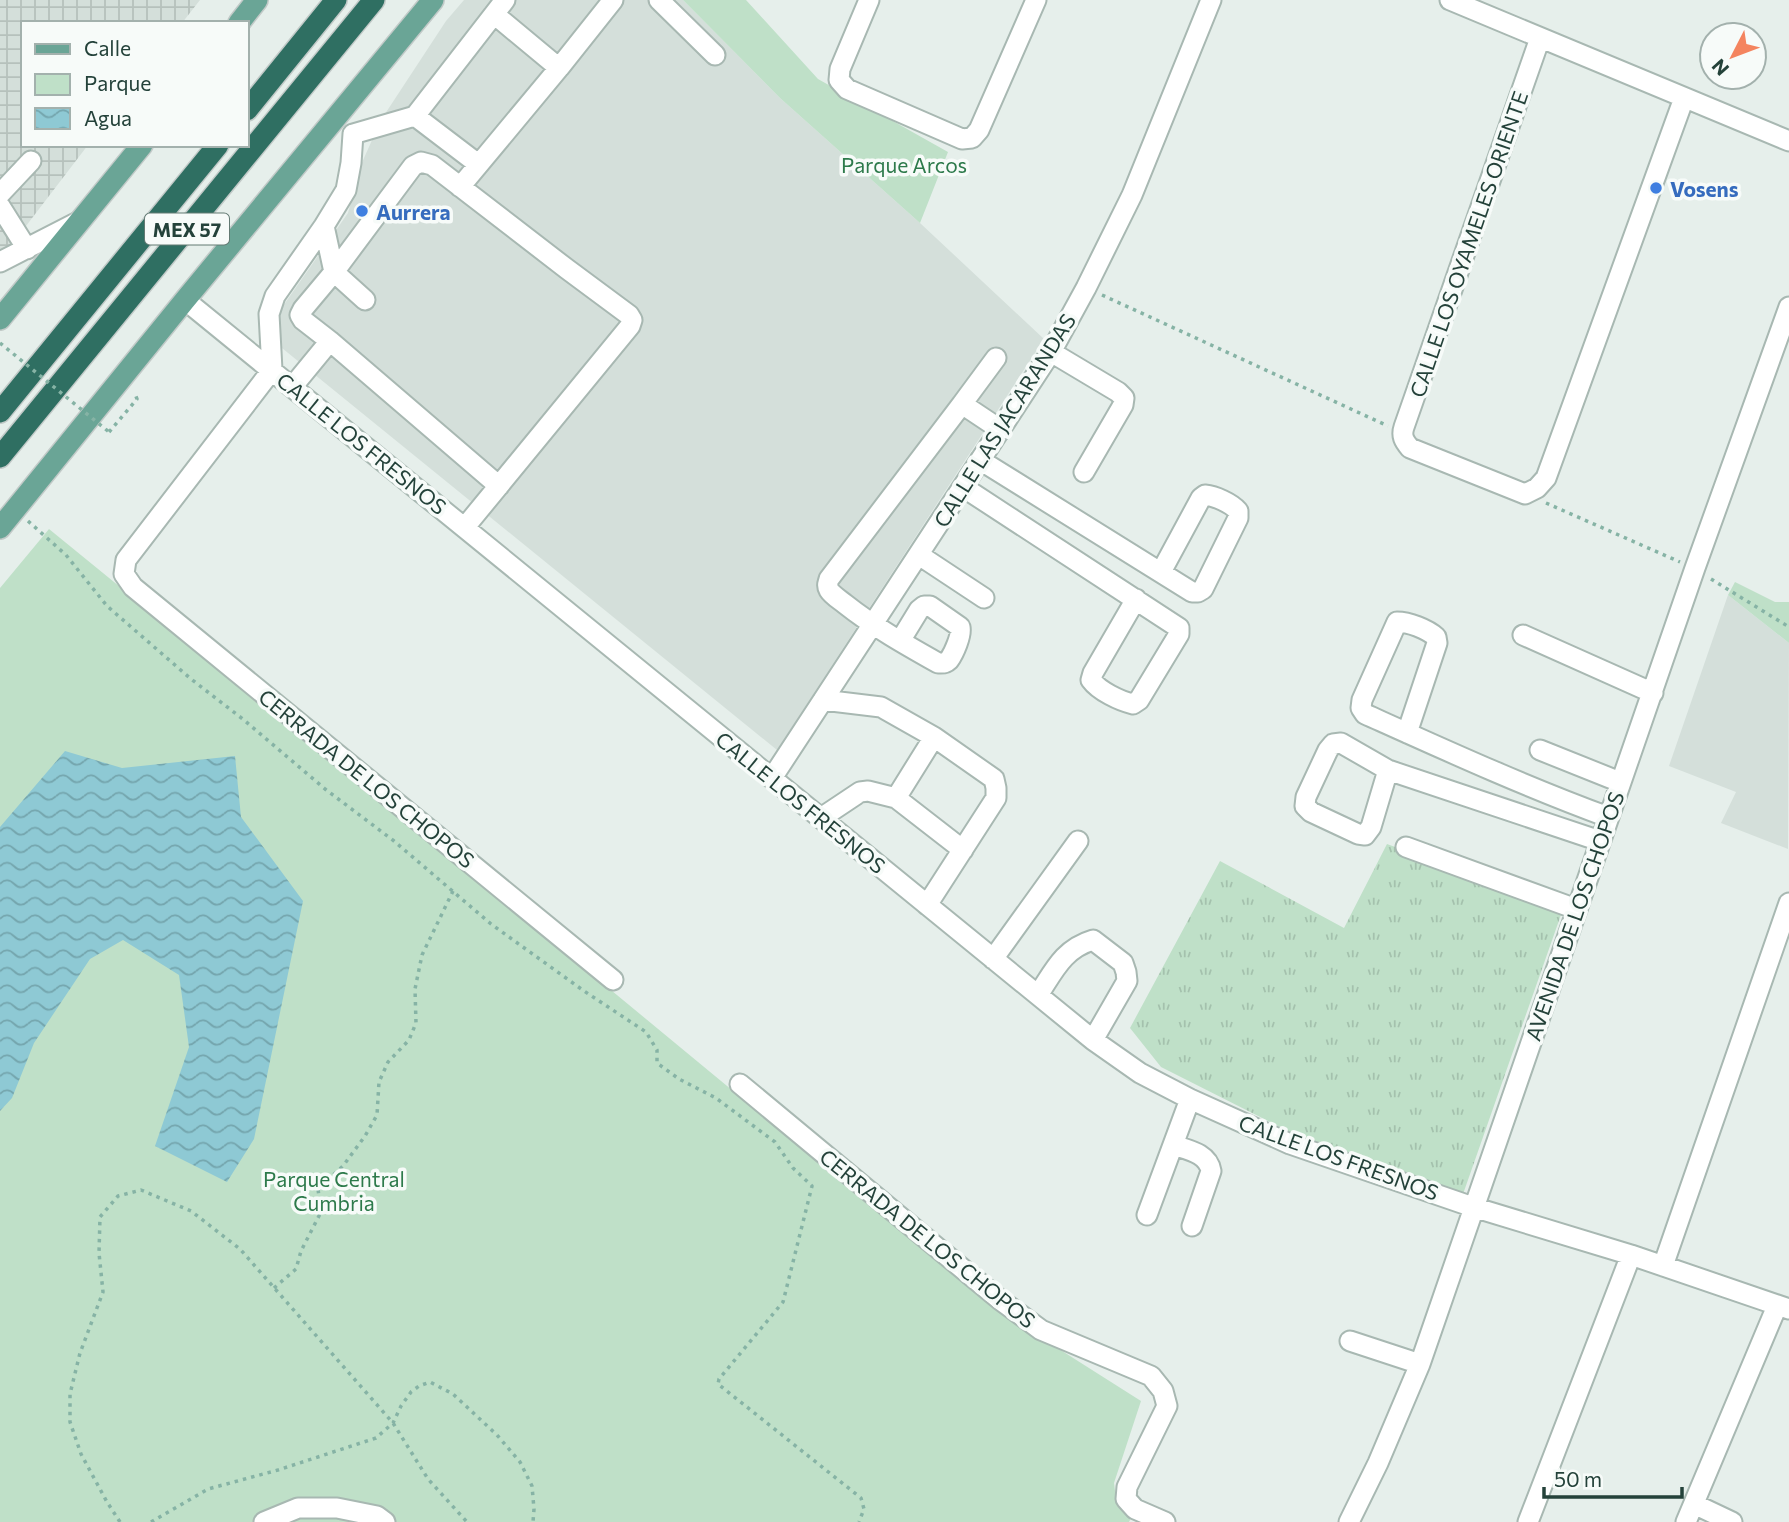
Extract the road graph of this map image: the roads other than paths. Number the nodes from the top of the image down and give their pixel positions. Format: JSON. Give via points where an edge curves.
{"nodes":[{"id":1,"x":257,"y":0,"type":"edge"},
{"id":2,"x":336,"y":0,"type":"edge"},
{"id":3,"x":374,"y":0,"type":"edge"},
{"id":4,"x":433,"y":0,"type":"edge"},
{"id":5,"x":612,"y":0,"type":"edge"},
{"id":6,"x":659,"y":0,"type":"edge"},
{"id":7,"x":869,"y":0,"type":"edge"},
{"id":8,"x":1036,"y":0,"type":"edge"},
{"id":9,"x":1211,"y":0,"type":"edge"},
{"id":10,"x":1450,"y":0,"type":"edge"},
{"id":11,"x":500,"y":7,"type":"edge"},
{"id":12,"x":241,"y":21,"type":"edge"},
{"id":13,"x":1540,"y":38,"type":"junction"},
{"id":14,"x":715,"y":55,"type":"dead end"},
{"id":15,"x":559,"y":68,"type":"junction"},
{"id":16,"x":1684,"y":98,"type":"junction"},
{"id":17,"x":248,"y":109,"type":"edge"},
{"id":18,"x":415,"y":116,"type":"junction"},
{"id":19,"x":333,"y":121,"type":"junction"},
{"id":20,"x":353,"y":134,"type":"junction"},
{"id":21,"x":1789,"y":141,"type":"edge"},
{"id":22,"x":140,"y":147,"type":"edge"},
{"id":23,"x":216,"y":147,"type":"edge"},
{"id":24,"x":31,"y":160,"type":"dead end"},
{"id":25,"x":478,"y":164,"type":"junction"},
{"id":26,"x":460,"y":187,"type":"junction"},
{"id":27,"x":0,"y":194,"type":"edge"},
{"id":28,"x":0,"y":206,"type":"edge"},
{"id":29,"x":82,"y":220,"type":"junction"},
{"id":30,"x":324,"y":226,"type":"junction"},
{"id":31,"x":27,"y":248,"type":"junction"},
{"id":32,"x":0,"y":262,"type":"edge"},
{"id":33,"x":334,"y":272,"type":"junction"},
{"id":34,"x":185,"y":300,"type":"junction"},
{"id":35,"x":365,"y":300,"type":"dead end"},
{"id":36,"x":1789,"y":307,"type":"edge"},
{"id":37,"x":0,"y":319,"type":"edge"},
{"id":38,"x":330,"y":341,"type":"junction"},
{"id":39,"x":1051,"y":352,"type":"junction"},
{"id":40,"x":996,"y":358,"type":"dead end"},
{"id":41,"x":272,"y":370,"type":"junction"},
{"id":42,"x":293,"y":386,"type":"junction"},
{"id":43,"x":962,"y":404,"type":"junction"},
{"id":44,"x":0,"y":412,"type":"edge"},
{"id":45,"x":1001,"y":430,"type":"junction"},
{"id":46,"x":0,"y":457,"type":"edge"},
{"id":47,"x":980,"y":460,"type":"junction"},
{"id":48,"x":1084,"y":472,"type":"dead end"},
{"id":49,"x":499,"y":486,"type":"junction"},
{"id":50,"x":963,"y":487,"type":"junction"},
{"id":51,"x":465,"y":527,"type":"junction"},
{"id":52,"x":0,"y":528,"type":"edge"},
{"id":53,"x":919,"y":555,"type":"junction"},
{"id":54,"x":1161,"y":572,"type":"junction"},
{"id":55,"x":984,"y":598,"type":"dead end"},
{"id":56,"x":1136,"y":599,"type":"junction"},
{"id":57,"x":872,"y":625,"type":"junction"},
{"id":58,"x":1523,"y":635,"type":"dead end"},
{"id":59,"x":900,"y":641,"type":"dead end"},
{"id":60,"x":1653,"y":693,"type":"junction"},
{"id":61,"x":823,"y":700,"type":"junction"},
{"id":62,"x":1407,"y":733,"type":"junction"},
{"id":63,"x":934,"y":737,"type":"junction"},
{"id":64,"x":1540,"y":750,"type":"dead end"},
{"id":65,"x":1388,"y":770,"type":"junction"},
{"id":66,"x":772,"y":778,"type":"junction"},
{"id":67,"x":1620,"y":782,"type":"junction"},
{"id":68,"x":896,"y":797,"type":"junction"},
{"id":69,"x":1608,"y":817,"type":"junction"},
{"id":70,"x":821,"y":818,"type":"junction"},
{"id":71,"x":1078,"y":841,"type":"dead end"},
{"id":72,"x":1600,"y":841,"type":"junction"},
{"id":73,"x":1406,"y":847,"type":"dead end"},
{"id":74,"x":962,"y":850,"type":"junction"},
{"id":75,"x":1789,"y":903,"type":"edge"},
{"id":76,"x":927,"y":905,"type":"junction"},
{"id":77,"x":1576,"y":909,"type":"junction"},
{"id":78,"x":993,"y":959,"type":"junction"},
{"id":79,"x":613,"y":980,"type":"dead end"},
{"id":80,"x":1038,"y":995,"type":"junction"},
{"id":81,"x":1093,"y":1040,"type":"junction"},
{"id":82,"x":740,"y":1084,"type":"dead end"},
{"id":83,"x":1190,"y":1099,"type":"junction"},
{"id":84,"x":1173,"y":1145,"type":"junction"},
{"id":85,"x":1473,"y":1207,"type":"junction"},
{"id":86,"x":1147,"y":1215,"type":"dead end"},
{"id":87,"x":1192,"y":1226,"type":"dead end"},
{"id":88,"x":1631,"y":1255,"type":"junction"},
{"id":89,"x":1663,"y":1266,"type":"junction"},
{"id":90,"x":1783,"y":1308,"type":"edge"},
{"id":91,"x":1350,"y":1341,"type":"dead end"},
{"id":92,"x":1420,"y":1364,"type":"junction"},
{"id":93,"x":1690,"y":1513,"type":"edge"},
{"id":94,"x":264,"y":1522,"type":"edge"},
{"id":95,"x":385,"y":1522,"type":"edge"},
{"id":96,"x":1164,"y":1522,"type":"edge"},
{"id":97,"x":1349,"y":1522,"type":"edge"},
{"id":98,"x":1528,"y":1522,"type":"edge"},
{"id":99,"x":1732,"y":1522,"type":"edge"}],
"edges":[{"from":1,"to":12,"type":"main road"},
{"from":2,"to":17,"type":"highway"},
{"from":3,"to":46,"type":"highway","number":"MEX 57"},
{"from":4,"to":19,"type":"main road"},
{"from":5,"to":15,"type":"street"},
{"from":6,"to":14,"type":"street"},
{"from":7,"to":8,"type":"street","via":[[839,80],[847,89],[962,139],[972,138],[979,130]]},
{"from":9,"to":39,"type":"street","name":"CALLE LAS JACARANDAS","via":[[1132,195]]},
{"from":10,"to":13,"type":"street"},
{"from":11,"to":15,"type":"street"},
{"from":11,"to":18,"type":"street"},
{"from":13,"to":16,"type":"street"},
{"from":13,"to":16,"type":"street","name":"CALLE LOS OYAMELES ORIENTE","via":[[1403,430],[1410,448],[1531,491],[1546,478]]},
{"from":15,"to":25,"type":"street"},
{"from":16,"to":21,"type":"street"},
{"from":18,"to":20,"type":"street"},
{"from":18,"to":25,"type":"street"},
{"from":19,"to":20,"type":"street"},
{"from":19,"to":34,"type":"main road"},
{"from":20,"to":30,"type":"street","via":[[346,190]]},
{"from":22,"to":29,"type":"main road"},
{"from":23,"to":44,"type":"highway","number":"MEX 57"},
{"from":24,"to":27,"type":"street"},
{"from":25,"to":26,"type":"street"},
{"from":26,"to":33,"type":"street","via":[[432,165],[421,162],[413,166]]},
{"from":26,"to":49,"type":"street","via":[[632,320]]},
{"from":28,"to":31,"type":"street"},
{"from":29,"to":31,"type":"street"},
{"from":29,"to":37,"type":"main road"},
{"from":30,"to":33,"type":"street"},
{"from":30,"to":41,"type":"street","via":[[271,305]]},
{"from":31,"to":32,"type":"street"},
{"from":33,"to":35,"type":"street"},
{"from":33,"to":38,"type":"street","via":[[300,315]]},
{"from":34,"to":41,"type":"street","name":"CALLE LOS FRESNOS"},
{"from":34,"to":52,"type":"main road"},
{"from":36,"to":60,"type":"street","name":"AVENIDA DE LOS CHOPOS"},
{"from":38,"to":42,"type":"street"},
{"from":38,"to":49,"type":"street"},
{"from":39,"to":45,"type":"street","name":"CALLE LAS JACARANDAS"},
{"from":39,"to":48,"type":"street","via":[[1124,398]]},
{"from":40,"to":43,"type":"street"},
{"from":41,"to":42,"type":"street","name":"CALLE LOS FRESNOS"},
{"from":41,"to":79,"type":"street","name":"CERRADA DE LOS CHOPOS","via":[[126,560],[124,573],[133,587]]},
{"from":42,"to":51,"type":"street","name":"CALLE LOS FRESNOS"},
{"from":43,"to":45,"type":"street"},
{"from":43,"to":57,"type":"street","via":[[829,579],[829,590]]},
{"from":45,"to":47,"type":"street","name":"CALLE LAS JACARANDAS"},
{"from":47,"to":50,"type":"street","name":"CALLE LAS JACARANDAS"},
{"from":47,"to":54,"type":"street"},
{"from":49,"to":51,"type":"street"},
{"from":50,"to":53,"type":"street","name":"CALLE LAS JACARANDAS"},
{"from":50,"to":56,"type":"street"},
{"from":51,"to":66,"type":"street","name":"CALLE LOS FRESNOS"},
{"from":53,"to":55,"type":"street"},
{"from":53,"to":57,"type":"street","name":"CALLE LAS JACARANDAS"},
{"from":54,"to":54,"type":"street","via":[[1201,498],[1205,495],[1238,511],[1203,589],[1192,592]]},
{"from":56,"to":56,"type":"street","via":[[1091,680],[1133,704],[1179,634],[1179,628]]},
{"from":57,"to":59,"type":"street"},
{"from":57,"to":61,"type":"street","name":"CALLE LAS JACARANDAS"},
{"from":58,"to":60,"type":"street"},
{"from":60,"to":67,"type":"street","name":"AVENIDA DE LOS CHOPOS"},
{"from":61,"to":63,"type":"street","via":[[881,707]]},
{"from":61,"to":66,"type":"street","name":"CALLE LAS JACARANDAS"},
{"from":62,"to":62,"type":"street","via":[[1361,708],[1397,622],[1432,633],[1437,643]]},
{"from":62,"to":69,"type":"street"},
{"from":63,"to":68,"type":"street"},
{"from":63,"to":74,"type":"street","via":[[994,779],[996,798]]},
{"from":64,"to":67,"type":"street"},
{"from":65,"to":65,"type":"street","via":[[1340,743],[1333,744],[1306,797],[1306,806],[1365,835]]},
{"from":65,"to":72,"type":"street"},
{"from":66,"to":70,"type":"street","name":"CALLE LOS FRESNOS"},
{"from":67,"to":69,"type":"street","name":"AVENIDA DE LOS CHOPOS"},
{"from":68,"to":70,"type":"street","via":[[860,792]]},
{"from":68,"to":74,"type":"street"},
{"from":69,"to":72,"type":"street","name":"AVENIDA DE LOS CHOPOS"},
{"from":70,"to":76,"type":"street","name":"CALLE LOS FRESNOS"},
{"from":71,"to":78,"type":"street"},
{"from":72,"to":77,"type":"street","name":"AVENIDA DE LOS CHOPOS"},
{"from":73,"to":77,"type":"street"},
{"from":74,"to":76,"type":"street"},
{"from":75,"to":89,"type":"street"},
{"from":76,"to":78,"type":"street","name":"CALLE LOS FRESNOS"},
{"from":77,"to":85,"type":"street","name":"AVENIDA DE LOS CHOPOS"},
{"from":78,"to":80,"type":"street","name":"CALLE LOS FRESNOS"},
{"from":80,"to":81,"type":"street","name":"CALLE LOS FRESNOS"},
{"from":80,"to":81,"type":"street","via":[[1069,951],[1080,944],[1093,940],[1123,963],[1127,981]]},
{"from":81,"to":83,"type":"street","name":"CALLE LOS FRESNOS","via":[[1139,1073]]},
{"from":82,"to":96,"type":"street","name":"CERRADA DE LOS CHOPOS","via":[[1041,1330],[1151,1376],[1163,1391],[1167,1406],[1127,1487],[1126,1499]]},
{"from":83,"to":84,"type":"street"},
{"from":83,"to":85,"type":"street","name":"CALLE LOS FRESNOS","via":[[1290,1144]]},
{"from":84,"to":86,"type":"street"},
{"from":84,"to":87,"type":"street","via":[[1210,1163]]},
{"from":85,"to":88,"type":"street","name":"CALLE LOS FRESNOS"},
{"from":85,"to":92,"type":"street","name":"AVENIDA DE LOS CHOPOS"},
{"from":88,"to":89,"type":"street","name":"CALLE LOS FRESNOS"},
{"from":88,"to":98,"type":"street"},
{"from":89,"to":90,"type":"street","name":"CALLE LOS FRESNOS"},
{"from":90,"to":93,"type":"street"},
{"from":91,"to":92,"type":"street"},
{"from":92,"to":97,"type":"street","name":"AVENIDA DE LOS CHOPOS"},
{"from":93,"to":99,"type":"street"},
{"from":94,"to":95,"type":"street","via":[[298,1508],[337,1508],[377,1516]]}]}
